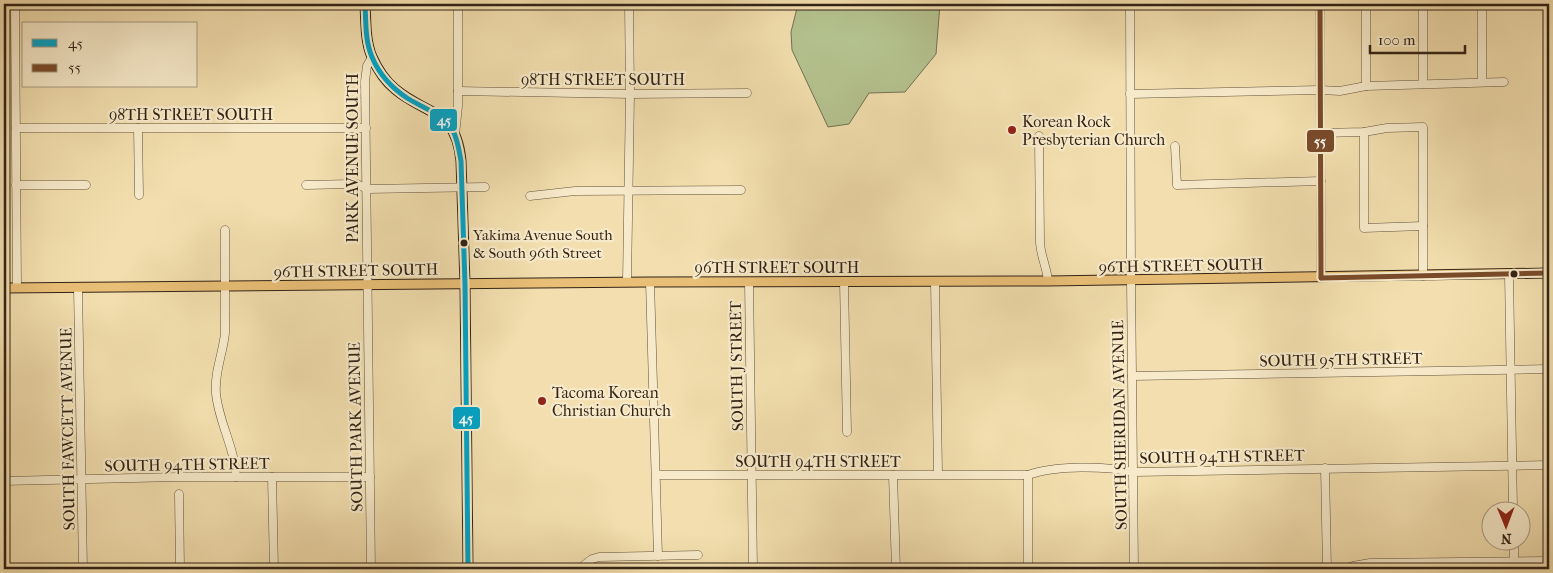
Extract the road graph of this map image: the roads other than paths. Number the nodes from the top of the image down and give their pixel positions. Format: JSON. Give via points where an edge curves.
{"nodes":[{"id":1,"x":14,"y":4,"type":"edge"},
{"id":2,"x":366,"y":4,"type":"edge"},
{"id":3,"x":458,"y":4,"type":"edge"},
{"id":4,"x":629,"y":4,"type":"edge"},
{"id":5,"x":1130,"y":4,"type":"edge"},
{"id":6,"x":1320,"y":4,"type":"edge"},
{"id":7,"x":1366,"y":4,"type":"edge"},
{"id":8,"x":1423,"y":4,"type":"edge"},
{"id":9,"x":1482,"y":4,"type":"edge"},
{"id":10,"x":372,"y":58,"type":"junction"},
{"id":11,"x":1482,"y":82,"type":"junction"},
{"id":12,"x":1504,"y":82,"type":"dead end"},
{"id":13,"x":1424,"y":84,"type":"junction"},
{"id":14,"x":1366,"y":86,"type":"junction"},
{"id":15,"x":1320,"y":90,"type":"junction"},
{"id":16,"x":458,"y":91,"type":"junction"},
{"id":17,"x":747,"y":93,"type":"dead end"},
{"id":18,"x":630,"y":94,"type":"junction"},
{"id":19,"x":1130,"y":94,"type":"junction"},
{"id":20,"x":16,"y":128,"type":"junction"},
{"id":21,"x":138,"y":128,"type":"junction"},
{"id":22,"x":366,"y":128,"type":"junction"},
{"id":23,"x":1320,"y":132,"type":"junction"},
{"id":24,"x":1364,"y":132,"type":"junction"},
{"id":25,"x":455,"y":135,"type":"junction"},
{"id":26,"x":1039,"y":136,"type":"dead end"},
{"id":27,"x":1175,"y":146,"type":"dead end"},
{"id":28,"x":1320,"y":181,"type":"junction"},
{"id":29,"x":16,"y":185,"type":"junction"},
{"id":30,"x":86,"y":185,"type":"dead end"},
{"id":31,"x":306,"y":185,"type":"dead end"},
{"id":32,"x":485,"y":187,"type":"dead end"},
{"id":33,"x":462,"y":188,"type":"junction"},
{"id":34,"x":367,"y":189,"type":"junction"},
{"id":35,"x":741,"y":190,"type":"dead end"},
{"id":36,"x":629,"y":191,"type":"junction"},
{"id":37,"x":139,"y":195,"type":"dead end"},
{"id":38,"x":530,"y":196,"type":"dead end"},
{"id":39,"x":1423,"y":226,"type":"junction"},
{"id":40,"x":225,"y":230,"type":"dead end"},
{"id":41,"x":1549,"y":273,"type":"edge"},
{"id":42,"x":1509,"y":274,"type":"junction"},
{"id":43,"x":1423,"y":276,"type":"junction"},
{"id":44,"x":1321,"y":278,"type":"junction"},
{"id":45,"x":1131,"y":280,"type":"junction"},
{"id":46,"x":627,"y":282,"type":"junction"},
{"id":47,"x":650,"y":282,"type":"junction"},
{"id":48,"x":749,"y":282,"type":"junction"},
{"id":49,"x":844,"y":282,"type":"junction"},
{"id":50,"x":935,"y":282,"type":"junction"},
{"id":51,"x":1048,"y":282,"type":"junction"},
{"id":52,"x":465,"y":284,"type":"junction"},
{"id":53,"x":367,"y":285,"type":"junction"},
{"id":54,"x":226,"y":286,"type":"junction"},
{"id":55,"x":4,"y":288,"type":"edge"},
{"id":56,"x":17,"y":288,"type":"junction"},
{"id":57,"x":78,"y":288,"type":"junction"},
{"id":58,"x":1549,"y":369,"type":"edge"},
{"id":59,"x":1510,"y":370,"type":"junction"},
{"id":60,"x":1132,"y":376,"type":"junction"},
{"id":61,"x":847,"y":432,"type":"dead end"},
{"id":62,"x":1549,"y":465,"type":"edge"},
{"id":63,"x":1512,"y":466,"type":"junction"},
{"id":64,"x":1325,"y":468,"type":"junction"},
{"id":65,"x":1134,"y":472,"type":"junction"},
{"id":66,"x":938,"y":474,"type":"junction"},
{"id":67,"x":656,"y":475,"type":"junction"},
{"id":68,"x":751,"y":475,"type":"junction"},
{"id":69,"x":893,"y":475,"type":"junction"},
{"id":70,"x":1028,"y":475,"type":"junction"},
{"id":71,"x":272,"y":476,"type":"junction"},
{"id":72,"x":236,"y":477,"type":"junction"},
{"id":73,"x":370,"y":477,"type":"junction"},
{"id":74,"x":82,"y":479,"type":"junction"},
{"id":75,"x":4,"y":481,"type":"edge"},
{"id":76,"x":179,"y":494,"type":"dead end"},
{"id":77,"x":1513,"y":500,"type":"edge"},
{"id":78,"x":1514,"y":550,"type":"edge"},
{"id":79,"x":698,"y":555,"type":"dead end"},
{"id":80,"x":658,"y":556,"type":"junction"},
{"id":81,"x":1549,"y":561,"type":"edge"},
{"id":82,"x":1514,"y":566,"type":"edge"},
{"id":83,"x":82,"y":569,"type":"edge"},
{"id":84,"x":180,"y":569,"type":"edge"},
{"id":85,"x":274,"y":569,"type":"edge"},
{"id":86,"x":371,"y":569,"type":"edge"},
{"id":87,"x":468,"y":569,"type":"edge"},
{"id":88,"x":579,"y":569,"type":"edge"},
{"id":89,"x":753,"y":569,"type":"edge"},
{"id":90,"x":896,"y":569,"type":"edge"},
{"id":91,"x":1028,"y":569,"type":"edge"},
{"id":92,"x":1134,"y":569,"type":"edge"},
{"id":93,"x":1327,"y":569,"type":"edge"},
{"id":94,"x":1344,"y":569,"type":"edge"}],
"edges":[{"from":1,"to":20,"type":"street"},
{"from":2,"to":10,"type":"main road","name":"PARK AVENUE SOUTH","via":[[367,42]]},
{"from":3,"to":16,"type":"street"},
{"from":4,"to":18,"type":"street"},
{"from":5,"to":19,"type":"street","name":"SOUTH SHERIDAN AVENUE"},
{"from":6,"to":15,"type":"street"},
{"from":7,"to":14,"type":"street"},
{"from":8,"to":13,"type":"street"},
{"from":9,"to":11,"type":"street"},
{"from":10,"to":22,"type":"street","name":"PARK AVENUE SOUTH","via":[[366,72]]},
{"from":10,"to":25,"type":"main road","via":[[394,88],[441,116]]},
{"from":11,"to":12,"type":"street"},
{"from":11,"to":13,"type":"street"},
{"from":13,"to":14,"type":"street"},
{"from":14,"to":15,"type":"street","via":[[1340,91]]},
{"from":15,"to":19,"type":"street"},
{"from":15,"to":23,"type":"street"},
{"from":16,"to":18,"type":"street","name":"98TH STREET SOUTH"},
{"from":16,"to":25,"type":"street"},
{"from":17,"to":18,"type":"street","name":"98TH STREET SOUTH"},
{"from":18,"to":36,"type":"street"},
{"from":19,"to":45,"type":"street","name":"SOUTH SHERIDAN AVENUE"},
{"from":20,"to":21,"type":"street","name":"98TH STREET SOUTH"},
{"from":20,"to":29,"type":"street"},
{"from":21,"to":22,"type":"street","name":"98TH STREET SOUTH"},
{"from":21,"to":37,"type":"street"},
{"from":22,"to":34,"type":"street","name":"PARK AVENUE SOUTH"},
{"from":23,"to":24,"type":"street"},
{"from":23,"to":28,"type":"street"},
{"from":24,"to":39,"type":"street","via":[[1364,228]]},
{"from":24,"to":39,"type":"street","via":[[1423,127]]},
{"from":25,"to":33,"type":"main road","via":[[460,152]]},
{"from":26,"to":51,"type":"street","via":[[1040,243]]},
{"from":27,"to":28,"type":"street","via":[[1177,185]]},
{"from":28,"to":44,"type":"street"},
{"from":29,"to":30,"type":"street"},
{"from":29,"to":56,"type":"street"},
{"from":31,"to":34,"type":"street","via":[[351,184]]},
{"from":32,"to":33,"type":"street"},
{"from":33,"to":34,"type":"street"},
{"from":33,"to":52,"type":"main road"},
{"from":34,"to":53,"type":"street","name":"PARK AVENUE SOUTH"},
{"from":35,"to":36,"type":"street"},
{"from":36,"to":38,"type":"street","via":[[575,191]]},
{"from":36,"to":46,"type":"street"},
{"from":39,"to":43,"type":"street"},
{"from":40,"to":54,"type":"street"},
{"from":41,"to":42,"type":"main road","name":"96TH STREET SOUTH"},
{"from":42,"to":43,"type":"main road","name":"96TH STREET SOUTH"},
{"from":42,"to":59,"type":"street"},
{"from":43,"to":44,"type":"main road","name":"96TH STREET SOUTH"},
{"from":44,"to":45,"type":"main road","name":"96TH STREET SOUTH"},
{"from":45,"to":51,"type":"main road","name":"96TH STREET SOUTH"},
{"from":45,"to":60,"type":"street","name":"SOUTH SHERIDAN AVENUE"},
{"from":46,"to":47,"type":"main road","name":"96TH STREET SOUTH"},
{"from":46,"to":52,"type":"main road","name":"96TH STREET SOUTH"},
{"from":47,"to":48,"type":"main road","name":"96TH STREET SOUTH"},
{"from":47,"to":67,"type":"street"},
{"from":48,"to":49,"type":"main road","name":"96TH STREET SOUTH"},
{"from":48,"to":68,"type":"street","name":"SOUTH J STREET"},
{"from":49,"to":50,"type":"main road","name":"96TH STREET SOUTH"},
{"from":49,"to":61,"type":"street"},
{"from":50,"to":51,"type":"main road","name":"96TH STREET SOUTH"},
{"from":50,"to":66,"type":"street"},
{"from":52,"to":53,"type":"main road","name":"96TH STREET SOUTH"},
{"from":52,"to":87,"type":"main road"},
{"from":53,"to":54,"type":"main road","name":"96TH STREET SOUTH"},
{"from":53,"to":73,"type":"street","name":"SOUTH PARK AVENUE"},
{"from":54,"to":57,"type":"main road","name":"96TH STREET SOUTH"},
{"from":54,"to":72,"type":"street","via":[[225,333],[216,372],[216,394],[234,457]]},
{"from":55,"to":56,"type":"main road","name":"96TH STREET SOUTH"},
{"from":56,"to":57,"type":"main road","name":"96TH STREET SOUTH"},
{"from":57,"to":74,"type":"street","name":"SOUTH FAWCETT AVENUE"},
{"from":58,"to":59,"type":"street","name":"SOUTH 95TH STREET"},
{"from":59,"to":60,"type":"street","name":"SOUTH 95TH STREET"},
{"from":59,"to":63,"type":"street"},
{"from":60,"to":65,"type":"street","name":"SOUTH SHERIDAN AVENUE"},
{"from":62,"to":63,"type":"street","name":"SOUTH 94TH STREET"},
{"from":63,"to":64,"type":"street","name":"SOUTH 94TH STREET"},
{"from":63,"to":77,"type":"street"},
{"from":64,"to":65,"type":"street","name":"SOUTH 94TH STREET"},
{"from":64,"to":93,"type":"street"},
{"from":65,"to":70,"type":"street","name":"SOUTH 94TH STREET","via":[[1064,469],[1040,470]]},
{"from":65,"to":92,"type":"street","name":"SOUTH SHERIDAN AVENUE"},
{"from":66,"to":69,"type":"street","name":"SOUTH 94TH STREET"},
{"from":66,"to":70,"type":"street","name":"SOUTH 94TH STREET"},
{"from":67,"to":68,"type":"street","name":"SOUTH 94TH STREET"},
{"from":67,"to":80,"type":"street"},
{"from":68,"to":69,"type":"street","name":"SOUTH 94TH STREET"},
{"from":68,"to":89,"type":"street","name":"SOUTH J STREET"},
{"from":69,"to":90,"type":"street"},
{"from":70,"to":91,"type":"street"},
{"from":71,"to":72,"type":"street","name":"SOUTH 94TH STREET"},
{"from":71,"to":73,"type":"street","name":"SOUTH 94TH STREET"},
{"from":71,"to":85,"type":"street"},
{"from":72,"to":74,"type":"street","name":"SOUTH 94TH STREET"},
{"from":73,"to":86,"type":"street","name":"SOUTH PARK AVENUE"},
{"from":74,"to":75,"type":"street","name":"SOUTH 94TH STREET"},
{"from":74,"to":83,"type":"street","name":"SOUTH FAWCETT AVENUE"},
{"from":76,"to":84,"type":"street"},
{"from":78,"to":82,"type":"street"},
{"from":79,"to":80,"type":"street"},
{"from":80,"to":88,"type":"street","via":[[599,557]]},
{"from":81,"to":82,"type":"street"},
{"from":82,"to":94,"type":"street","via":[[1370,563]]}]}
